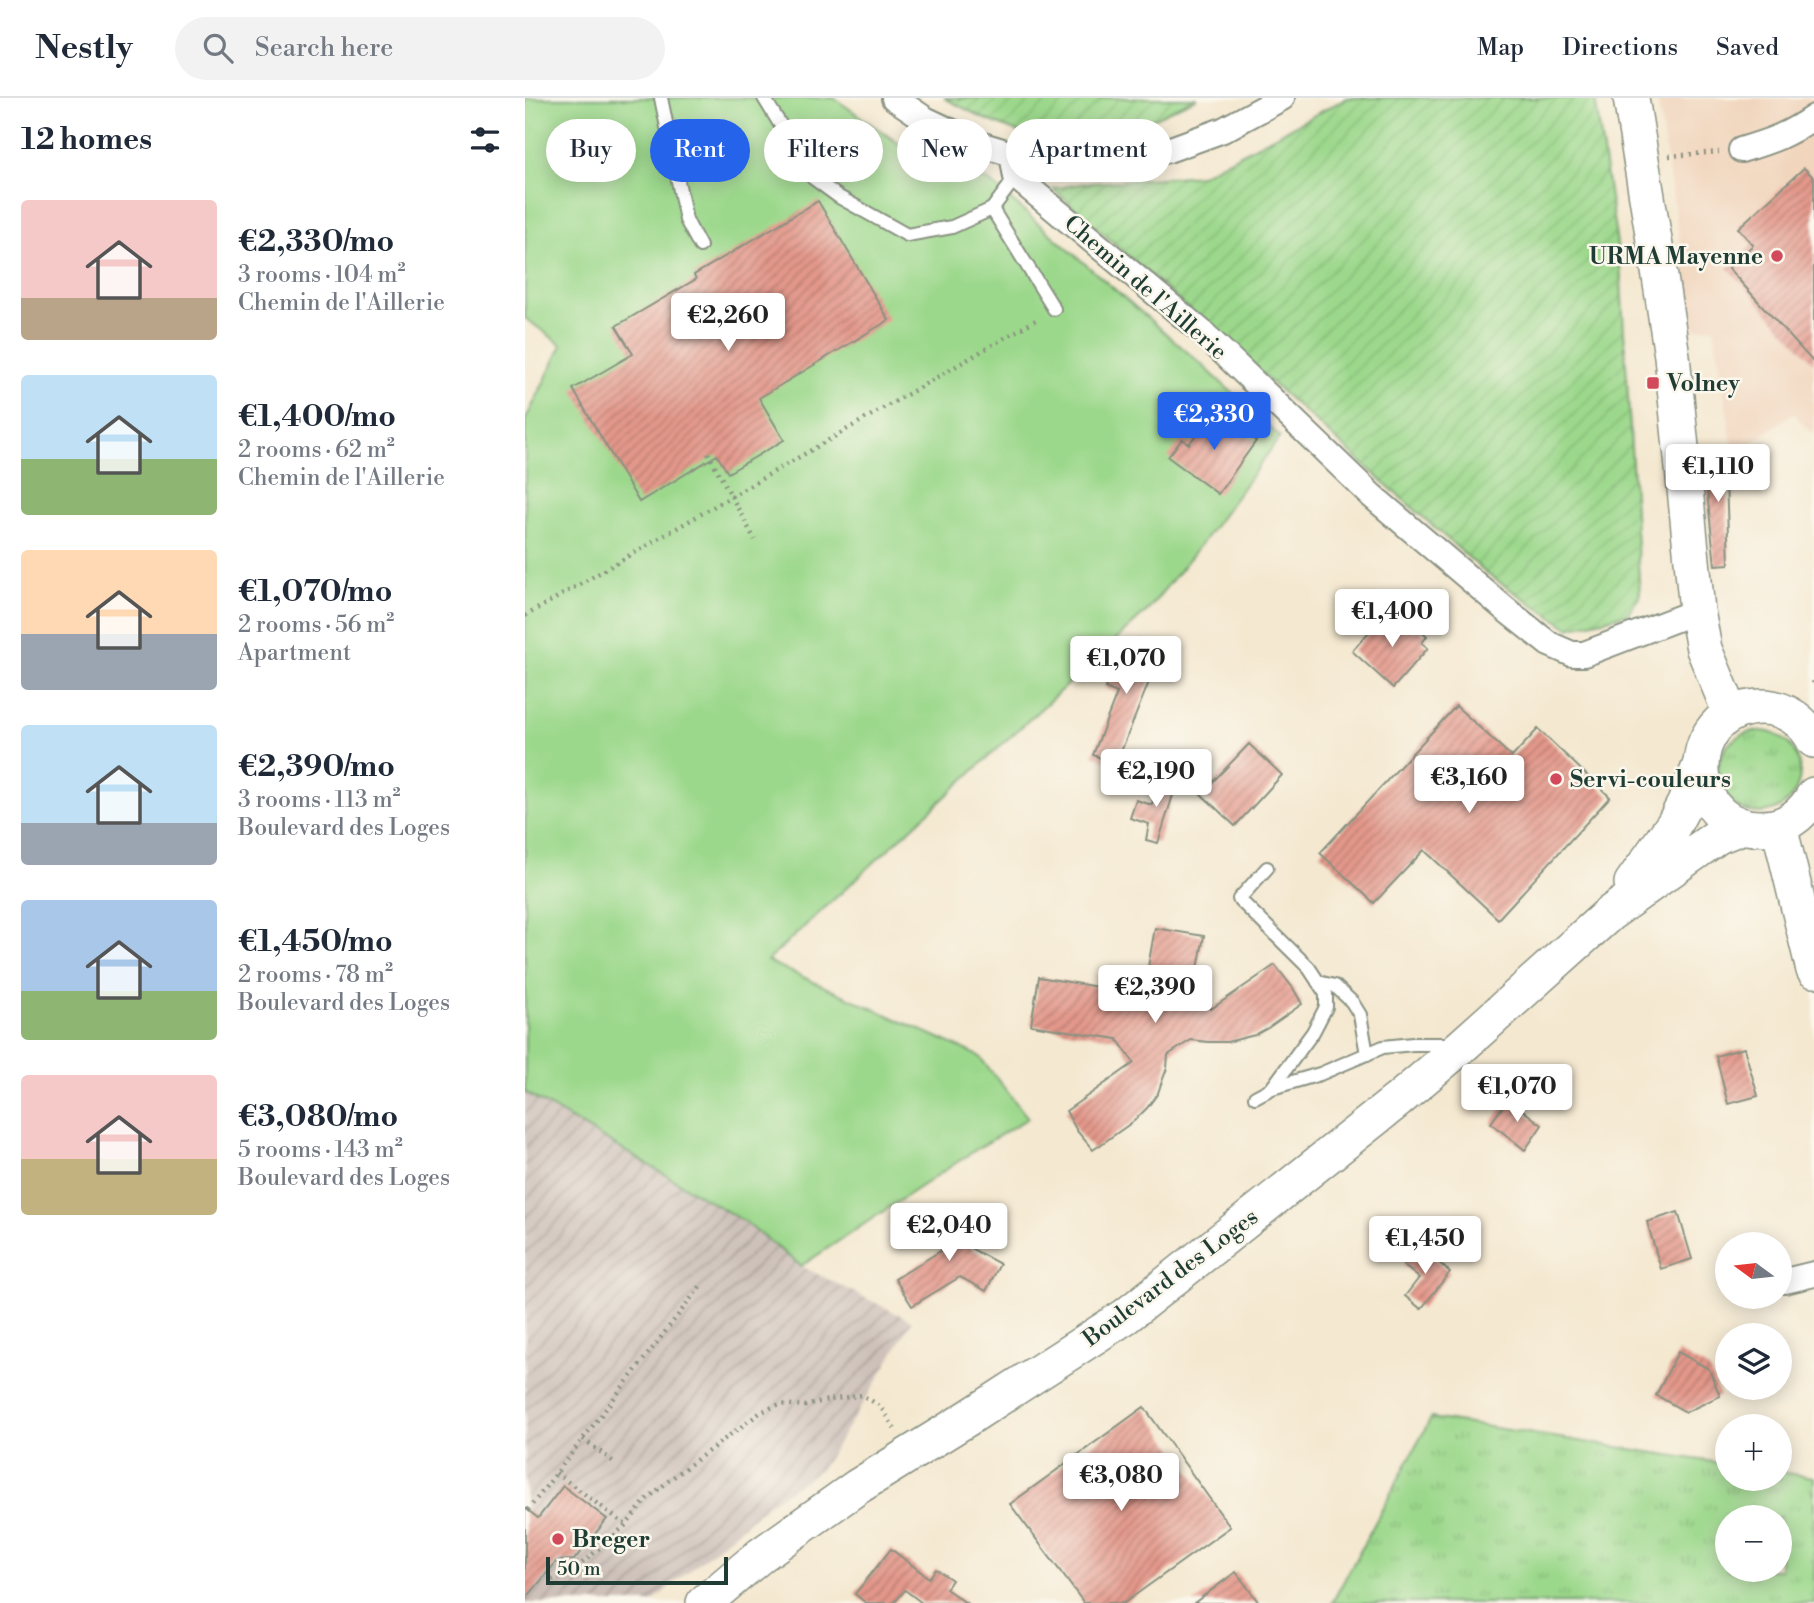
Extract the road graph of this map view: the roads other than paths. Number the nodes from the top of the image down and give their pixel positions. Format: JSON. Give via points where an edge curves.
{"nodes":[{"id":1,"x":661,"y":98,"type":"edge"},
{"id":2,"x":764,"y":98,"type":"edge"},
{"id":3,"x":894,"y":98,"type":"edge"},
{"id":4,"x":1282,"y":98,"type":"edge"},
{"id":5,"x":1631,"y":98,"type":"edge"},
{"id":6,"x":1814,"y":117,"type":"edge"},
{"id":7,"x":1172,"y":149,"type":"edge"},
{"id":8,"x":1741,"y":150,"type":"road end"},
{"id":9,"x":1006,"y":161,"type":"edge"},
{"id":10,"x":1006,"y":182,"type":"edge"},
{"id":11,"x":1032,"y":182,"type":"edge"},
{"id":12,"x":992,"y":209,"type":"junction"},
{"id":13,"x":700,"y":246,"type":"dead end"},
{"id":14,"x":1054,"y":309,"type":"road end"},
{"id":15,"x":1697,"y":611,"type":"junction"},
{"id":16,"x":1731,"y":715,"type":"junction"},
{"id":17,"x":1812,"y":733,"type":"edge"},
{"id":18,"x":1700,"y":766,"type":"junction"},
{"id":19,"x":1814,"y":795,"type":"edge"},
{"id":20,"x":1743,"y":826,"type":"junction"},
{"id":21,"x":1779,"y":826,"type":"junction"},
{"id":22,"x":1268,"y":868,"type":"dead end"},
{"id":23,"x":1608,"y":914,"type":"junction"},
{"id":24,"x":1814,"y":970,"type":"edge"},
{"id":25,"x":1318,"y":982,"type":"junction"},
{"id":26,"x":1463,"y":1045,"type":"junction"},
{"id":27,"x":1367,"y":1054,"type":"junction"},
{"id":28,"x":1272,"y":1088,"type":"junction"},
{"id":29,"x":1255,"y":1097,"type":"dead end"},
{"id":30,"x":1814,"y":1274,"type":"edge"},
{"id":31,"x":1792,"y":1279,"type":"edge"},
{"id":32,"x":704,"y":1603,"type":"edge"}],
"edges":[{"from":1,"to":13,"type":"lane","via":[[686,220]]},
{"from":2,"to":12,"type":"lane","via":[[813,178],[907,235],[952,227]]},
{"from":3,"to":9,"type":"street"},
{"from":4,"to":7,"type":"street","via":[[1223,130]]},
{"from":5,"to":15,"type":"main road","via":[[1672,356]]},
{"from":6,"to":8,"type":"street","via":[[1794,131]]},
{"from":10,"to":12,"type":"lane"},
{"from":11,"to":15,"type":"street","name":"Chemin de l'Aillerie","via":[[1202,332],[1372,496],[1549,644],[1571,654],[1584,654]]},
{"from":12,"to":14,"type":"lane"},
{"from":15,"to":16,"type":"main road","via":[[1704,649]]},
{"from":16,"to":17,"type":"main road","via":[[1765,707],[1797,719]]},
{"from":16,"to":18,"type":"main road","name":"Boulevard des Loges","via":[[1715,728],[1704,746]]},
{"from":18,"to":20,"type":"main road","via":[[1707,797],[1716,810]]},
{"from":18,"to":23,"type":"main road","name":"Boulevard des Loges","via":[[1674,824]]},
{"from":19,"to":21,"type":"main road","via":[[1796,817]]},
{"from":20,"to":21,"type":"main road"},
{"from":20,"to":23,"type":"main road","name":"Boulevard des Loges","via":[[1718,836]]},
{"from":21,"to":24,"type":"main road"},
{"from":22,"to":25,"type":"lane","via":[[1239,899]]},
{"from":23,"to":26,"type":"main road","name":"Boulevard des Loges"},
{"from":25,"to":27,"type":"lane","via":[[1335,986],[1352,1002],[1360,1016]]},
{"from":25,"to":28,"type":"lane","via":[[1327,1007]]},
{"from":26,"to":27,"type":"lane","via":[[1413,1044]]},
{"from":26,"to":32,"type":"main road","name":"Boulevard des Loges","via":[[1126,1316],[857,1487],[761,1555]]},
{"from":27,"to":28,"type":"lane"},
{"from":28,"to":29,"type":"lane"},
{"from":30,"to":31,"type":"street"}]}
